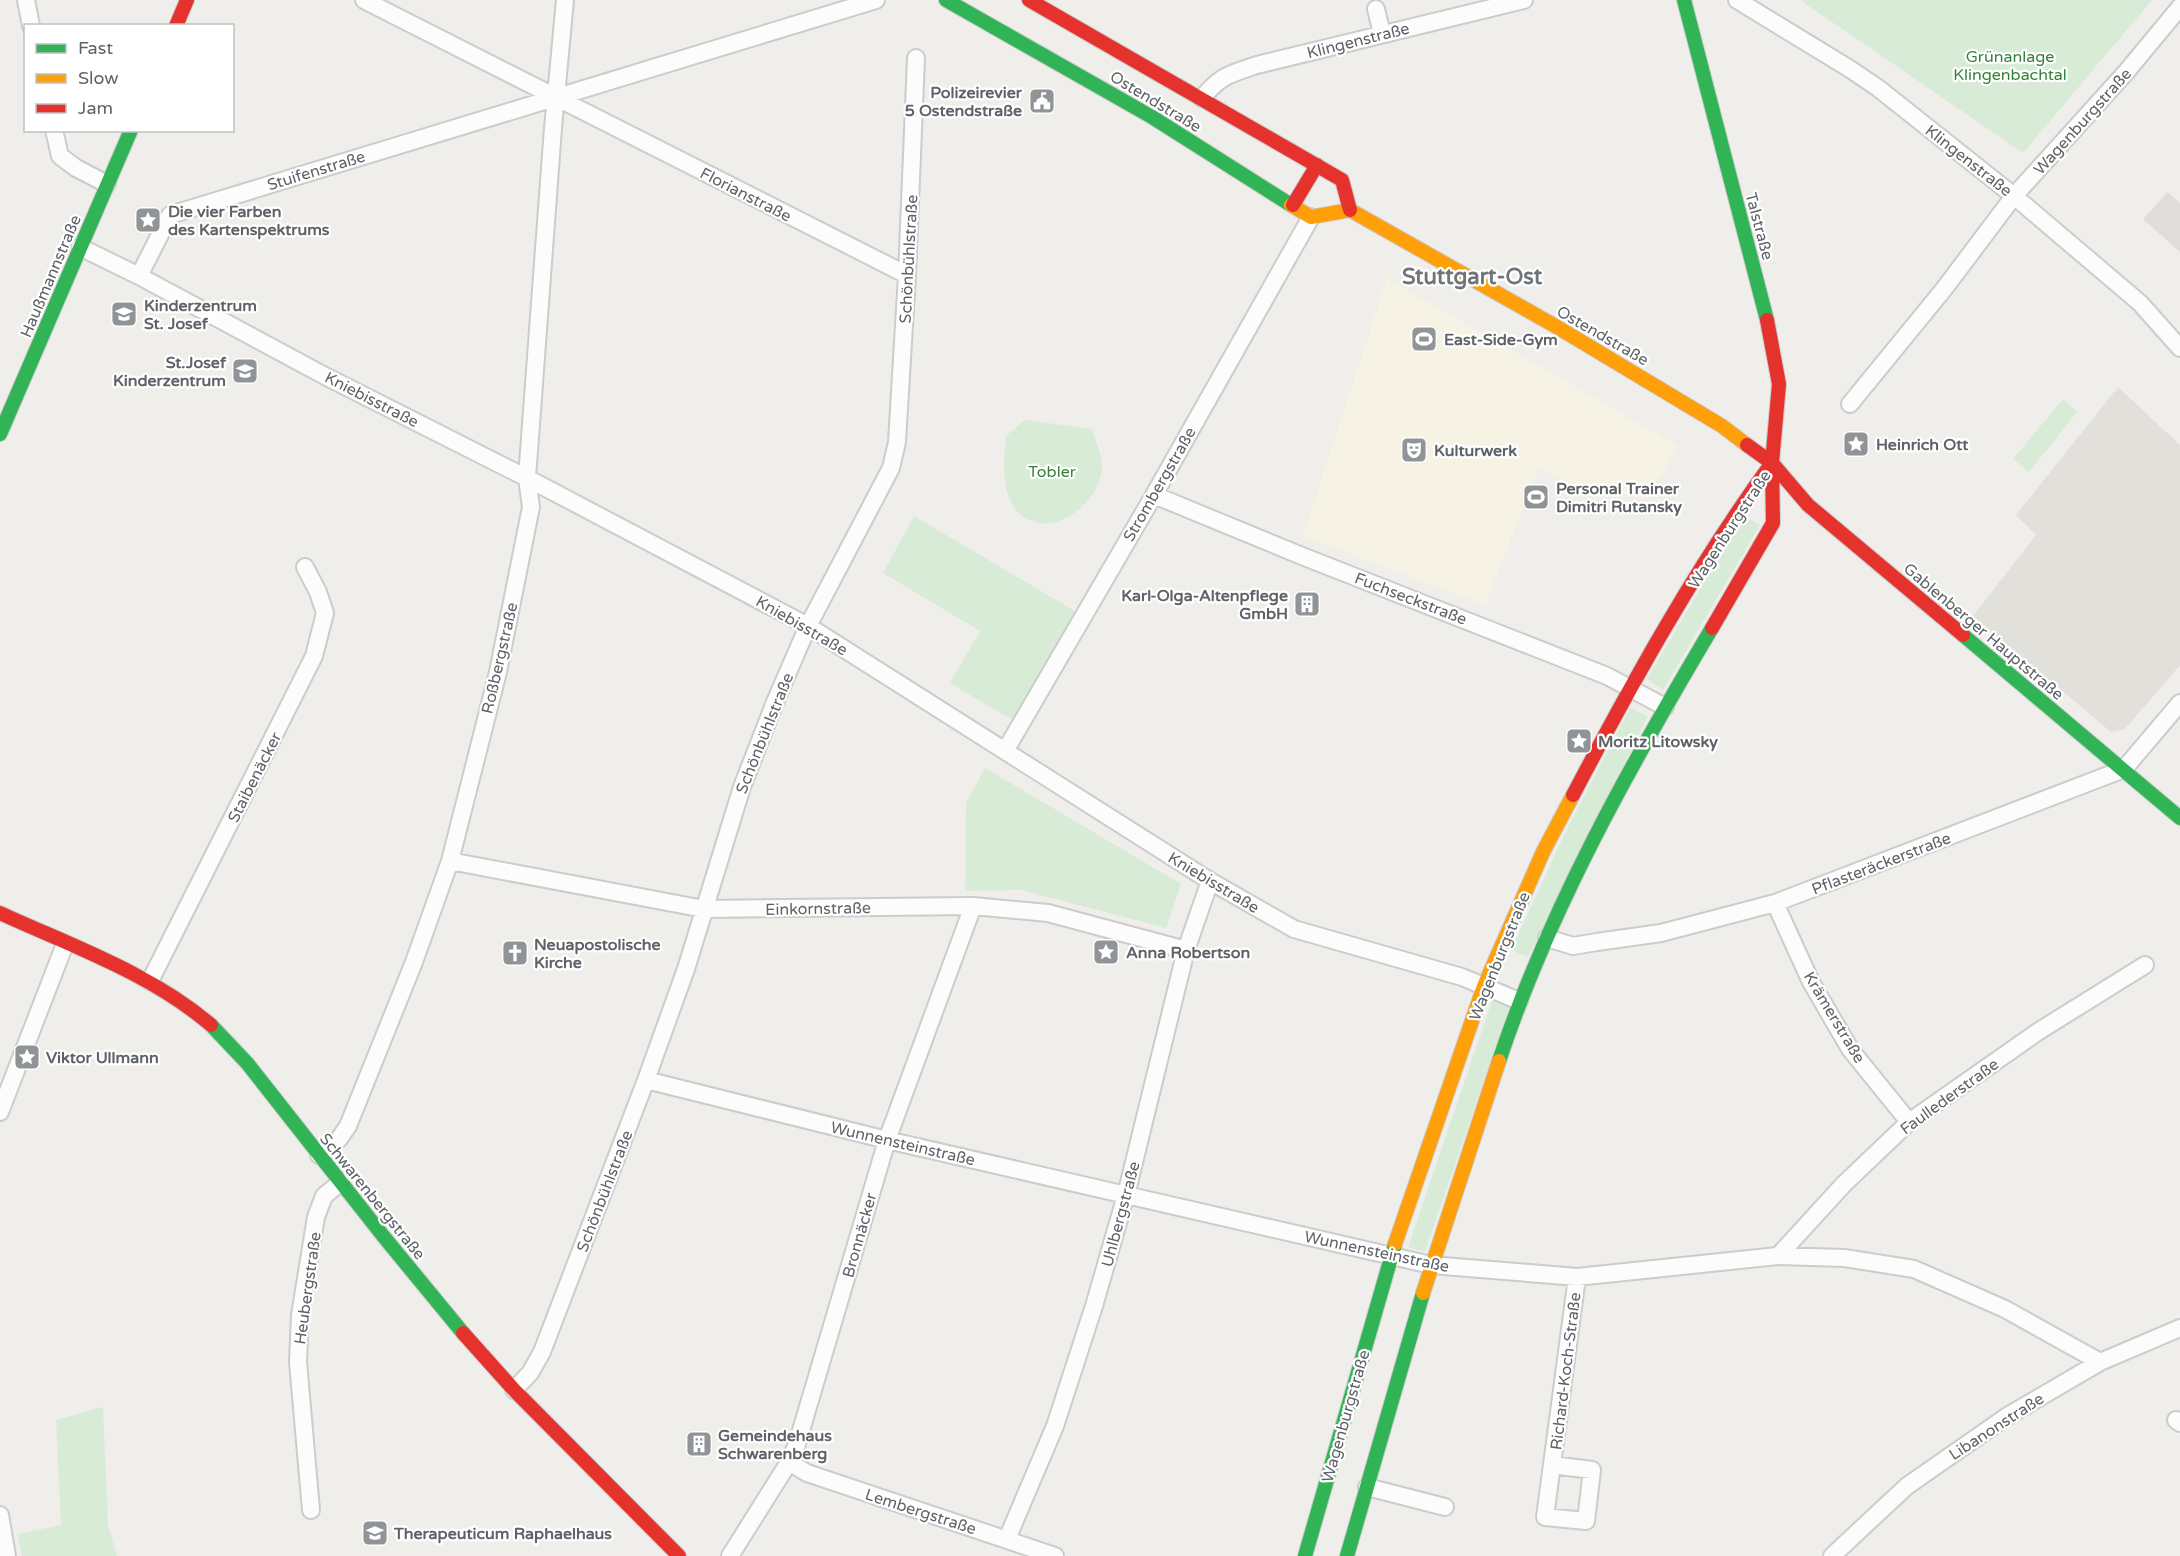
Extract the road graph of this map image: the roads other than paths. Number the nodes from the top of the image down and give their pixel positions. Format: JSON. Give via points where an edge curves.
{"nodes":[{"id":1,"x":26,"y":0,"type":"edge"},
{"id":2,"x":187,"y":0,"type":"edge"},
{"id":3,"x":364,"y":0,"type":"edge"},
{"id":4,"x":565,"y":0,"type":"edge"},
{"id":5,"x":876,"y":0,"type":"edge"},
{"id":6,"x":946,"y":0,"type":"edge"},
{"id":7,"x":1029,"y":0,"type":"edge"},
{"id":8,"x":1524,"y":0,"type":"edge"},
{"id":9,"x":1684,"y":0,"type":"edge"},
{"id":10,"x":1737,"y":0,"type":"edge"},
{"id":11,"x":2180,"y":7,"type":"edge"},
{"id":12,"x":1376,"y":9,"type":"dead end"},
{"id":13,"x":31,"y":24,"type":"edge"},
{"id":14,"x":177,"y":24,"type":"edge"},
{"id":15,"x":1382,"y":34,"type":"junction"},
{"id":16,"x":916,"y":58,"type":"dead end"},
{"id":17,"x":556,"y":97,"type":"junction"},
{"id":18,"x":1202,"y":98,"type":"junction"},
{"id":19,"x":54,"y":132,"type":"edge"},
{"id":20,"x":129,"y":132,"type":"edge"},
{"id":21,"x":1317,"y":165,"type":"junction"},
{"id":22,"x":107,"y":184,"type":"junction"},
{"id":23,"x":2014,"y":196,"type":"junction"},
{"id":24,"x":1293,"y":205,"type":"junction"},
{"id":25,"x":1350,"y":210,"type":"junction"},
{"id":26,"x":1311,"y":217,"type":"junction"},
{"id":27,"x":80,"y":247,"type":"junction"},
{"id":28,"x":907,"y":275,"type":"junction"},
{"id":29,"x":139,"y":276,"type":"junction"},
{"id":30,"x":2180,"y":348,"type":"edge"},
{"id":31,"x":1850,"y":404,"type":"dead end"},
{"id":32,"x":0,"y":434,"type":"edge"},
{"id":33,"x":1772,"y":463,"type":"junction"},
{"id":34,"x":527,"y":478,"type":"junction"},
{"id":35,"x":1154,"y":495,"type":"junction"},
{"id":36,"x":305,"y":567,"type":"dead end"},
{"id":37,"x":808,"y":626,"type":"junction"},
{"id":38,"x":1630,"y":687,"type":"junction"},
{"id":39,"x":2180,"y":703,"type":"edge"},
{"id":40,"x":1665,"y":707,"type":"junction"},
{"id":41,"x":1005,"y":751,"type":"junction"},
{"id":42,"x":2124,"y":769,"type":"junction"},
{"id":43,"x":2180,"y":818,"type":"edge"},
{"id":44,"x":450,"y":861,"type":"junction"},
{"id":45,"x":1210,"y":881,"type":"junction"},
{"id":46,"x":1775,"y":903,"type":"junction"},
{"id":47,"x":973,"y":906,"type":"junction"},
{"id":48,"x":704,"y":909,"type":"junction"},
{"id":49,"x":0,"y":913,"type":"edge"},
{"id":50,"x":1547,"y":938,"type":"junction"},
{"id":51,"x":65,"y":944,"type":"junction"},
{"id":52,"x":1186,"y":950,"type":"junction"},
{"id":53,"x":2145,"y":965,"type":"dead end"},
{"id":54,"x":150,"y":981,"type":"junction"},
{"id":55,"x":1484,"y":986,"type":"junction"},
{"id":56,"x":1519,"y":1001,"type":"junction"},
{"id":57,"x":646,"y":1080,"type":"junction"},
{"id":58,"x":0,"y":1112,"type":"edge"},
{"id":59,"x":1909,"y":1122,"type":"junction"},
{"id":60,"x":887,"y":1140,"type":"junction"},
{"id":61,"x":319,"y":1155,"type":"junction"},
{"id":62,"x":340,"y":1182,"type":"junction"},
{"id":63,"x":1126,"y":1195,"type":"junction"},
{"id":64,"x":1391,"y":1256,"type":"junction"},
{"id":65,"x":1778,"y":1257,"type":"junction"},
{"id":66,"x":1431,"y":1265,"type":"junction"},
{"id":67,"x":1577,"y":1277,"type":"junction"},
{"id":68,"x":2180,"y":1328,"type":"edge"},
{"id":69,"x":2100,"y":1362,"type":"junction"},
{"id":70,"x":514,"y":1390,"type":"junction"},
{"id":71,"x":789,"y":1462,"type":"junction"},
{"id":72,"x":1552,"y":1465,"type":"dead end"},
{"id":73,"x":1367,"y":1487,"type":"junction"},
{"id":74,"x":1445,"y":1507,"type":"dead end"},
{"id":75,"x":311,"y":1510,"type":"dead end"},
{"id":76,"x":0,"y":1515,"type":"edge"},
{"id":77,"x":1007,"y":1539,"type":"junction"},
{"id":78,"x":7,"y":1556,"type":"edge"},
{"id":79,"x":679,"y":1556,"type":"edge"},
{"id":80,"x":730,"y":1556,"type":"edge"},
{"id":81,"x":1054,"y":1556,"type":"edge"},
{"id":82,"x":1305,"y":1556,"type":"edge"},
{"id":83,"x":1347,"y":1556,"type":"edge"},
{"id":84,"x":1832,"y":1556,"type":"edge"}],
"edges":[{"from":1,"to":13,"type":"street"},
{"from":2,"to":14,"type":"street"},
{"from":3,"to":17,"type":"street","name":"Florianstraße"},
{"from":4,"to":17,"type":"street","name":"Roßbergstraße"},
{"from":5,"to":17,"type":"street","name":"Stuifenstraße"},
{"from":6,"to":24,"type":"street","name":"Ostendstraße","via":[[1152,117]]},
{"from":7,"to":18,"type":"street","name":"Ostendstraße"},
{"from":8,"to":15,"type":"street","name":"Klingenstraße"},
{"from":9,"to":33,"type":"street","name":"Talstraße","via":[[1773,338],[1779,384]]},
{"from":10,"to":23,"type":"street","name":"Klingenstraße","via":[[1878,88]]},
{"from":11,"to":23,"type":"street","name":"Wagenburgstraße"},
{"from":12,"to":15,"type":"street"},
{"from":15,"to":18,"type":"street","name":"Klingenstraße","via":[[1227,75]]},
{"from":16,"to":28,"type":"street","name":"Schönbühlstraße"},
{"from":17,"to":28,"type":"street","name":"Florianstraße"},
{"from":17,"to":29,"type":"street","name":"Stuifenstraße","via":[[170,215]]},
{"from":17,"to":34,"type":"street","name":"Roßbergstraße"},
{"from":18,"to":21,"type":"street","name":"Ostendstraße"},
{"from":19,"to":22,"type":"street","via":[[60,156]]},
{"from":20,"to":22,"type":"street","name":"Haußmannstraße"},
{"from":21,"to":24,"type":"street"},
{"from":21,"to":25,"type":"street","name":"Ostendstraße","via":[[1342,180]]},
{"from":22,"to":27,"type":"street","name":"Haußmannstraße"},
{"from":23,"to":30,"type":"street","name":"Klingenstraße","via":[[2140,303]]},
{"from":23,"to":31,"type":"street","name":"Wagenburgstraße"},
{"from":24,"to":26,"type":"street","name":"Ostendstraße"},
{"from":25,"to":26,"type":"street"},
{"from":25,"to":33,"type":"street","name":"Ostendstraße","via":[[1654,384]]},
{"from":26,"to":35,"type":"street","name":"Strombergstraße"},
{"from":27,"to":29,"type":"street","name":"Kniebisstraße"},
{"from":27,"to":32,"type":"street","name":"Haußmannstraße"},
{"from":28,"to":37,"type":"street","name":"Schönbühlstraße","via":[[897,442],[891,468]]},
{"from":29,"to":34,"type":"street","name":"Kniebisstraße"},
{"from":33,"to":38,"type":"street","name":"Wagenburgstraße","via":[[1742,504]]},
{"from":33,"to":40,"type":"street","name":"Wagenburgstraße","via":[[1773,523]]},
{"from":33,"to":42,"type":"street","name":"Gablenberger Hauptstraße","via":[[1808,505]]},
{"from":34,"to":37,"type":"street","name":"Kniebisstraße"},
{"from":34,"to":44,"type":"street","name":"Roßbergstraße","via":[[529,518],[498,672]]},
{"from":35,"to":38,"type":"street","name":"Fuchseckstraße"},
{"from":35,"to":41,"type":"street","name":"Strombergstraße"},
{"from":36,"to":54,"type":"street","name":"Staibenäcker","via":[[325,613],[314,656]]},
{"from":37,"to":41,"type":"street","name":"Kniebisstraße"},
{"from":37,"to":48,"type":"street","name":"Schönbühlstraße","via":[[742,787]]},
{"from":38,"to":40,"type":"street","name":"Fuchseckstraße"},
{"from":38,"to":55,"type":"street","name":"Wagenburgstraße","via":[[1543,852]]},
{"from":39,"to":42,"type":"street","name":"Pflasteräckerstraße"},
{"from":40,"to":50,"type":"street","name":"Wagenburgstraße","via":[[1591,843]]},
{"from":41,"to":45,"type":"street","name":"Kniebisstraße"},
{"from":42,"to":43,"type":"street","name":"Gablenberger Hauptstraße"},
{"from":42,"to":46,"type":"street","name":"Pflasteräckerstraße"},
{"from":44,"to":48,"type":"street","name":"Einkornstraße"},
{"from":44,"to":61,"type":"street","name":"Roßbergstraße","via":[[348,1126]]},
{"from":45,"to":52,"type":"street","name":"Uhlbergstraße"},
{"from":45,"to":55,"type":"street","name":"Kniebisstraße","via":[[1294,929]]},
{"from":46,"to":50,"type":"street","name":"Pflasteräckerstraße","via":[[1661,933],[1573,946]]},
{"from":46,"to":59,"type":"street","name":"Krämerstraße","via":[[1811,982],[1850,1049]]},
{"from":47,"to":48,"type":"street","name":"Einkornstraße"},
{"from":47,"to":52,"type":"street","name":"Einkornstraße","via":[[1048,914]]},
{"from":47,"to":60,"type":"street","name":"Bronnäcker"},
{"from":48,"to":57,"type":"street","name":"Schönbühlstraße"},
{"from":49,"to":51,"type":"street","name":"Schwarenbergstraße"},
{"from":50,"to":56,"type":"street","name":"Wagenburgstraße"},
{"from":51,"to":54,"type":"street","name":"Schwarenbergstraße"},
{"from":51,"to":58,"type":"street"},
{"from":52,"to":63,"type":"street","name":"Uhlbergstraße"},
{"from":53,"to":59,"type":"street","name":"Faullederstraße","via":[[2038,1031]]},
{"from":54,"to":61,"type":"street","name":"Schwarenbergstraße","via":[[217,1030]]},
{"from":55,"to":56,"type":"street","name":"Kniebisstraße"},
{"from":55,"to":64,"type":"street","name":"Wagenburgstraße"},
{"from":56,"to":66,"type":"street","name":"Wagenburgstraße"},
{"from":57,"to":60,"type":"street","name":"Wunnensteinstraße"},
{"from":57,"to":70,"type":"street","name":"Schönbühlstraße","via":[[542,1352]]},
{"from":59,"to":65,"type":"street","name":"Faullederstraße","via":[[1844,1184]]},
{"from":60,"to":63,"type":"street","name":"Wunnensteinstraße"},
{"from":60,"to":71,"type":"street","name":"Bronnäcker"},
{"from":61,"to":62,"type":"street","name":"Schwarenbergstraße"},
{"from":62,"to":70,"type":"street","name":"Schwarenbergstraße"},
{"from":62,"to":75,"type":"street","name":"Heubergstraße","via":[[324,1196],[316,1217],[300,1315],[298,1362]]},
{"from":63,"to":64,"type":"street","name":"Wunnensteinstraße"},
{"from":63,"to":77,"type":"street","name":"Uhlbergstraße","via":[[1055,1426]]},
{"from":64,"to":66,"type":"street","name":"Wunnensteinstraße"},
{"from":64,"to":82,"type":"street","name":"Wagenburgstraße"},
{"from":65,"to":67,"type":"street","name":"Wunnensteinstraße"},
{"from":65,"to":69,"type":"street","name":"Wunnensteinstraße","via":[[1844,1258],[1914,1269],[2006,1309]]},
{"from":66,"to":67,"type":"street","name":"Wunnensteinstraße"},
{"from":66,"to":73,"type":"street","name":"Wagenburgstraße"},
{"from":67,"to":72,"type":"street","name":"Richard-Koch-Straße"},
{"from":68,"to":69,"type":"street","name":"Libanonstraße"},
{"from":69,"to":84,"type":"street","name":"Libanonstraße","via":[[2006,1417],[1908,1486]]},
{"from":70,"to":79,"type":"street","name":"Schwarenbergstraße"},
{"from":71,"to":77,"type":"street","name":"Lembergstraße","via":[[807,1473]]},
{"from":71,"to":80,"type":"street","name":"Bronnäcker"},
{"from":73,"to":74,"type":"street"},
{"from":73,"to":83,"type":"street","name":"Wagenburgstraße"},
{"from":76,"to":78,"type":"street"},
{"from":77,"to":81,"type":"street","name":"Lembergstraße"}]}
